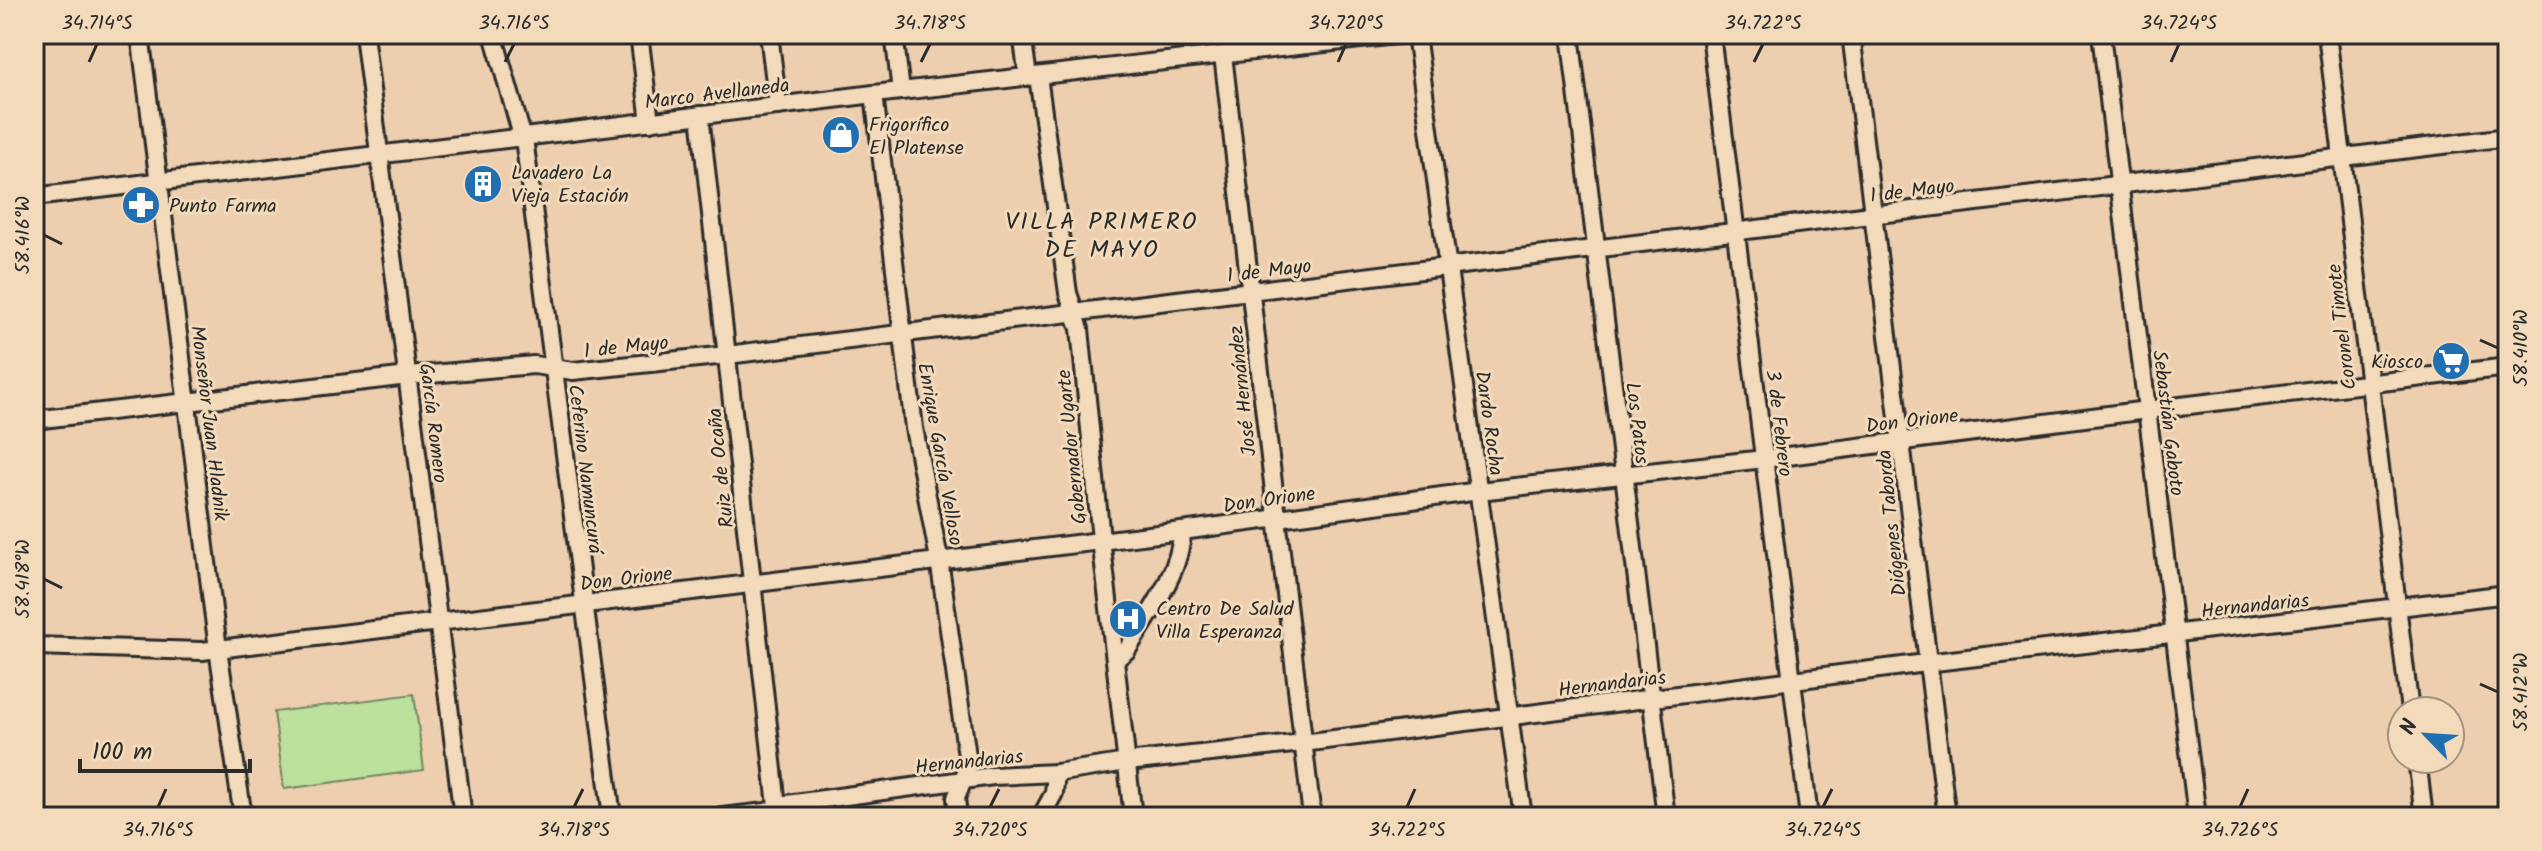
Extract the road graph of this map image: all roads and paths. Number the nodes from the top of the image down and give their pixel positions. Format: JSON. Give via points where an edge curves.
{"nodes":[{"id":1,"x":140,"y":34,"type":"edge"},
{"id":2,"x":364,"y":34,"type":"edge"},
{"id":3,"x":493,"y":34,"type":"edge"},
{"id":4,"x":639,"y":34,"type":"edge"},
{"id":5,"x":769,"y":34,"type":"edge"},
{"id":6,"x":894,"y":34,"type":"edge"},
{"id":7,"x":1022,"y":34,"type":"edge"},
{"id":8,"x":1405,"y":34,"type":"edge"},
{"id":9,"x":1416,"y":34,"type":"edge"},
{"id":10,"x":1570,"y":34,"type":"edge"},
{"id":11,"x":1711,"y":34,"type":"edge"},
{"id":12,"x":1851,"y":34,"type":"edge"},
{"id":13,"x":2101,"y":34,"type":"edge"},
{"id":14,"x":2327,"y":34,"type":"edge"},
{"id":15,"x":1223,"y":55,"type":"junction"},
{"id":16,"x":1033,"y":76,"type":"junction"},
{"id":17,"x":901,"y":91,"type":"junction"},
{"id":18,"x":874,"y":94,"type":"junction"},
{"id":19,"x":778,"y":106,"type":"junction"},
{"id":20,"x":700,"y":115,"type":"junction"},
{"id":21,"x":650,"y":122,"type":"junction"},
{"id":22,"x":524,"y":136,"type":"junction"},
{"id":23,"x":2508,"y":137,"type":"edge"},
{"id":24,"x":379,"y":153,"type":"junction"},
{"id":25,"x":2341,"y":158,"type":"junction"},
{"id":26,"x":160,"y":181,"type":"junction"},
{"id":27,"x":2119,"y":186,"type":"junction"},
{"id":28,"x":34,"y":197,"type":"edge"},
{"id":29,"x":1873,"y":215,"type":"junction"},
{"id":30,"x":1736,"y":232,"type":"junction"},
{"id":31,"x":1595,"y":249,"type":"junction"},
{"id":32,"x":1447,"y":266,"type":"junction"},
{"id":33,"x":1252,"y":293,"type":"junction"},
{"id":34,"x":1077,"y":313,"type":"junction"},
{"id":35,"x":901,"y":333,"type":"junction"},
{"id":36,"x":727,"y":355,"type":"junction"},
{"id":37,"x":2508,"y":367,"type":"edge"},
{"id":38,"x":554,"y":369,"type":"junction"},
{"id":39,"x":408,"y":376,"type":"junction"},
{"id":40,"x":2368,"y":384,"type":"junction"},
{"id":41,"x":187,"y":403,"type":"junction"},
{"id":42,"x":2147,"y":410,"type":"junction"},
{"id":43,"x":34,"y":420,"type":"edge"},
{"id":44,"x":1902,"y":441,"type":"junction"},
{"id":45,"x":1764,"y":459,"type":"junction"},
{"id":46,"x":1624,"y":475,"type":"junction"},
{"id":47,"x":1479,"y":491,"type":"junction"},
{"id":48,"x":1276,"y":519,"type":"junction"},
{"id":49,"x":1182,"y":531,"type":"junction"},
{"id":50,"x":1101,"y":539,"type":"junction"},
{"id":51,"x":939,"y":559,"type":"junction"},
{"id":52,"x":753,"y":583,"type":"junction"},
{"id":53,"x":2508,"y":594,"type":"edge"},
{"id":54,"x":583,"y":604,"type":"junction"},
{"id":55,"x":2397,"y":609,"type":"junction"},
{"id":56,"x":439,"y":622,"type":"junction"},
{"id":57,"x":2175,"y":634,"type":"junction"},
{"id":58,"x":34,"y":646,"type":"edge"},
{"id":59,"x":218,"y":649,"type":"junction"},
{"id":60,"x":1116,"y":659,"type":"junction"},
{"id":61,"x":1926,"y":663,"type":"junction"},
{"id":62,"x":1792,"y":680,"type":"junction"},
{"id":63,"x":2408,"y":695,"type":"edge"},
{"id":64,"x":1652,"y":699,"type":"junction"},
{"id":65,"x":1511,"y":715,"type":"junction"},
{"id":66,"x":1303,"y":743,"type":"junction"},
{"id":67,"x":1127,"y":762,"type":"junction"},
{"id":68,"x":1056,"y":773,"type":"junction"},
{"id":69,"x":2419,"y":775,"type":"edge"},
{"id":70,"x":962,"y":781,"type":"junction"},
{"id":71,"x":777,"y":812,"type":"edge"},
{"id":72,"x":243,"y":817,"type":"edge"},
{"id":73,"x":463,"y":817,"type":"edge"},
{"id":74,"x":612,"y":817,"type":"edge"},
{"id":75,"x":722,"y":817,"type":"edge"},
{"id":76,"x":958,"y":817,"type":"edge"},
{"id":77,"x":1041,"y":817,"type":"edge"},
{"id":78,"x":1133,"y":817,"type":"edge"},
{"id":79,"x":1312,"y":817,"type":"edge"},
{"id":80,"x":1523,"y":817,"type":"edge"},
{"id":81,"x":1666,"y":817,"type":"edge"},
{"id":82,"x":1809,"y":817,"type":"edge"},
{"id":83,"x":1947,"y":817,"type":"edge"},
{"id":84,"x":2197,"y":817,"type":"edge"},
{"id":85,"x":2424,"y":817,"type":"edge"}],
"edges":[{"from":1,"to":26,"type":"street","name":"Monseñor Juan Hladnik"},
{"from":2,"to":24,"type":"street","name":"García Romero"},
{"from":3,"to":22,"type":"street","name":"Ceferino Namuncurá"},
{"from":4,"to":21,"type":"street"},
{"from":5,"to":19,"type":"street"},
{"from":6,"to":17,"type":"street"},
{"from":7,"to":16,"type":"street","name":"Gobernador Ugarte"},
{"from":8,"to":15,"type":"street","name":"Marco Avellaneda"},
{"from":9,"to":32,"type":"street","name":"Dardo Rocha"},
{"from":10,"to":31,"type":"street","name":"Los Patos"},
{"from":11,"to":30,"type":"street","name":"3 de Febrero"},
{"from":12,"to":29,"type":"street","name":"Diógenes Taborda"},
{"from":13,"to":27,"type":"street","name":"Sebastián Gaboto"},
{"from":14,"to":25,"type":"street","name":"Coronel Timote"},
{"from":15,"to":16,"type":"street","name":"Marco Avellaneda"},
{"from":15,"to":33,"type":"street","name":"José Hernández"},
{"from":16,"to":17,"type":"street","name":"Marco Avellaneda"},
{"from":16,"to":34,"type":"street","name":"Gobernador Ugarte","via":[[1068,293]]},
{"from":17,"to":18,"type":"street","name":"Marco Avellaneda"},
{"from":18,"to":19,"type":"street","name":"Marco Avellaneda"},
{"from":18,"to":35,"type":"street","name":"Enrique García Velloso"},
{"from":19,"to":20,"type":"street","name":"Marco Avellaneda"},
{"from":20,"to":21,"type":"street","name":"Marco Avellaneda"},
{"from":20,"to":36,"type":"street","name":"Ruiz de Ocaña"},
{"from":21,"to":22,"type":"street","name":"Marco Avellaneda"},
{"from":22,"to":24,"type":"street","name":"Marco Avellaneda"},
{"from":22,"to":38,"type":"street","name":"Ceferino Namuncurá"},
{"from":23,"to":25,"type":"street","name":"1 de Mayo"},
{"from":24,"to":26,"type":"street","name":"Marco Avellaneda"},
{"from":24,"to":39,"type":"street","name":"García Romero"},
{"from":25,"to":27,"type":"street","name":"1 de Mayo"},
{"from":25,"to":40,"type":"street","name":"Coronel Timote"},
{"from":26,"to":28,"type":"street","name":"Marco Avellaneda"},
{"from":26,"to":41,"type":"street","name":"Monseñor Juan Hladnik"},
{"from":27,"to":29,"type":"street","name":"1 de Mayo"},
{"from":27,"to":42,"type":"street","name":"Sebastián Gaboto"},
{"from":29,"to":30,"type":"street","name":"1 de Mayo"},
{"from":29,"to":44,"type":"street","name":"Diógenes Taborda"},
{"from":30,"to":31,"type":"street","name":"1 de Mayo"},
{"from":30,"to":45,"type":"street","name":"3 de Febrero"},
{"from":31,"to":32,"type":"street","name":"1 de Mayo"},
{"from":31,"to":46,"type":"street","name":"Los Patos"},
{"from":32,"to":33,"type":"street","name":"1 de Mayo"},
{"from":32,"to":47,"type":"street","name":"Dardo Rocha"},
{"from":33,"to":34,"type":"street","name":"1 de Mayo"},
{"from":33,"to":48,"type":"street","name":"José Hernández"},
{"from":34,"to":35,"type":"street","name":"1 de Mayo"},
{"from":34,"to":50,"type":"street","name":"Gobernador Ugarte"},
{"from":35,"to":36,"type":"street","name":"1 de Mayo"},
{"from":35,"to":51,"type":"street","name":"Enrique García Velloso"},
{"from":36,"to":38,"type":"street","name":"1 de Mayo"},
{"from":36,"to":52,"type":"street","name":"Ruiz de Ocaña"},
{"from":37,"to":40,"type":"street","name":"Don Orione"},
{"from":38,"to":39,"type":"street","name":"1 de Mayo","via":[[534,365]]},
{"from":38,"to":54,"type":"street","name":"Ceferino Namuncurá"},
{"from":39,"to":41,"type":"street","name":"1 de Mayo"},
{"from":39,"to":56,"type":"street","name":"García Romero"},
{"from":40,"to":42,"type":"street","name":"Don Orione"},
{"from":40,"to":55,"type":"street","name":"Coronel Timote"},
{"from":41,"to":43,"type":"street","name":"1 de Mayo"},
{"from":41,"to":59,"type":"street","name":"Monseñor Juan Hladnik"},
{"from":42,"to":44,"type":"street","name":"Don Orione"},
{"from":42,"to":57,"type":"street","name":"Sebastián Gaboto"},
{"from":44,"to":45,"type":"street","name":"Don Orione"},
{"from":44,"to":61,"type":"street","name":"Diógenes Taborda"},
{"from":45,"to":46,"type":"street","name":"Don Orione"},
{"from":45,"to":62,"type":"street","name":"3 de Febrero"},
{"from":46,"to":47,"type":"street","name":"Don Orione"},
{"from":46,"to":64,"type":"street","name":"Los Patos"},
{"from":47,"to":48,"type":"street","name":"Don Orione"},
{"from":47,"to":65,"type":"street","name":"Dardo Rocha"},
{"from":48,"to":49,"type":"street","name":"Don Orione"},
{"from":48,"to":66,"type":"street","name":"José Hernández"},
{"from":49,"to":50,"type":"street","name":"Don Orione"},
{"from":49,"to":60,"type":"street","via":[[1182,547],[1168,579],[1127,650]]},
{"from":50,"to":51,"type":"street","name":"Don Orione"},
{"from":50,"to":60,"type":"street","name":"Gobernador Ugarte"},
{"from":51,"to":52,"type":"street","name":"Don Orione"},
{"from":51,"to":70,"type":"street","name":"Enrique García Velloso","via":[[967,756]]},
{"from":52,"to":54,"type":"street","name":"Don Orione"},
{"from":52,"to":71,"type":"street","name":"Ruiz de Ocaña"},
{"from":53,"to":55,"type":"street","name":"Hernandarias"},
{"from":54,"to":56,"type":"street","name":"Don Orione"},
{"from":54,"to":74,"type":"street","name":"Ceferino Namuncurá"},
{"from":55,"to":57,"type":"street","name":"Hernandarias"},
{"from":55,"to":63,"type":"street","name":"Coronel Timote"},
{"from":56,"to":59,"type":"street","name":"Don Orione"},
{"from":56,"to":73,"type":"street","name":"García Romero"},
{"from":57,"to":61,"type":"street","name":"Hernandarias"},
{"from":57,"to":84,"type":"street","name":"Sebastián Gaboto"},
{"from":58,"to":59,"type":"street","name":"Don Orione"},
{"from":59,"to":72,"type":"street","name":"Monseñor Juan Hladnik"},
{"from":60,"to":67,"type":"street","name":"Gobernador Ugarte"},
{"from":61,"to":62,"type":"street","name":"Hernandarias"},
{"from":61,"to":83,"type":"street","name":"Diógenes Taborda"},
{"from":62,"to":64,"type":"street","name":"Hernandarias"},
{"from":62,"to":82,"type":"street","name":"3 de Febrero"},
{"from":64,"to":65,"type":"street","name":"Hernandarias"},
{"from":64,"to":81,"type":"street","name":"Los Patos"},
{"from":65,"to":66,"type":"street","name":"Hernandarias"},
{"from":65,"to":80,"type":"street","name":"Dardo Rocha"},
{"from":66,"to":67,"type":"street","name":"Hernandarias"},
{"from":66,"to":79,"type":"street","name":"José Hernández"},
{"from":67,"to":68,"type":"street","name":"Hernandarias"},
{"from":67,"to":78,"type":"street","name":"Gobernador Ugarte"},
{"from":68,"to":70,"type":"street","name":"Hernandarias"},
{"from":68,"to":77,"type":"street","via":[[1054,793]]},
{"from":69,"to":85,"type":"street"},
{"from":70,"to":71,"type":"street","name":"Hernandarias"},
{"from":70,"to":76,"type":"street","name":"Enrique García Velloso","via":[[956,798]]},
{"from":71,"to":75,"type":"street","name":"Hernandarias"}]}
